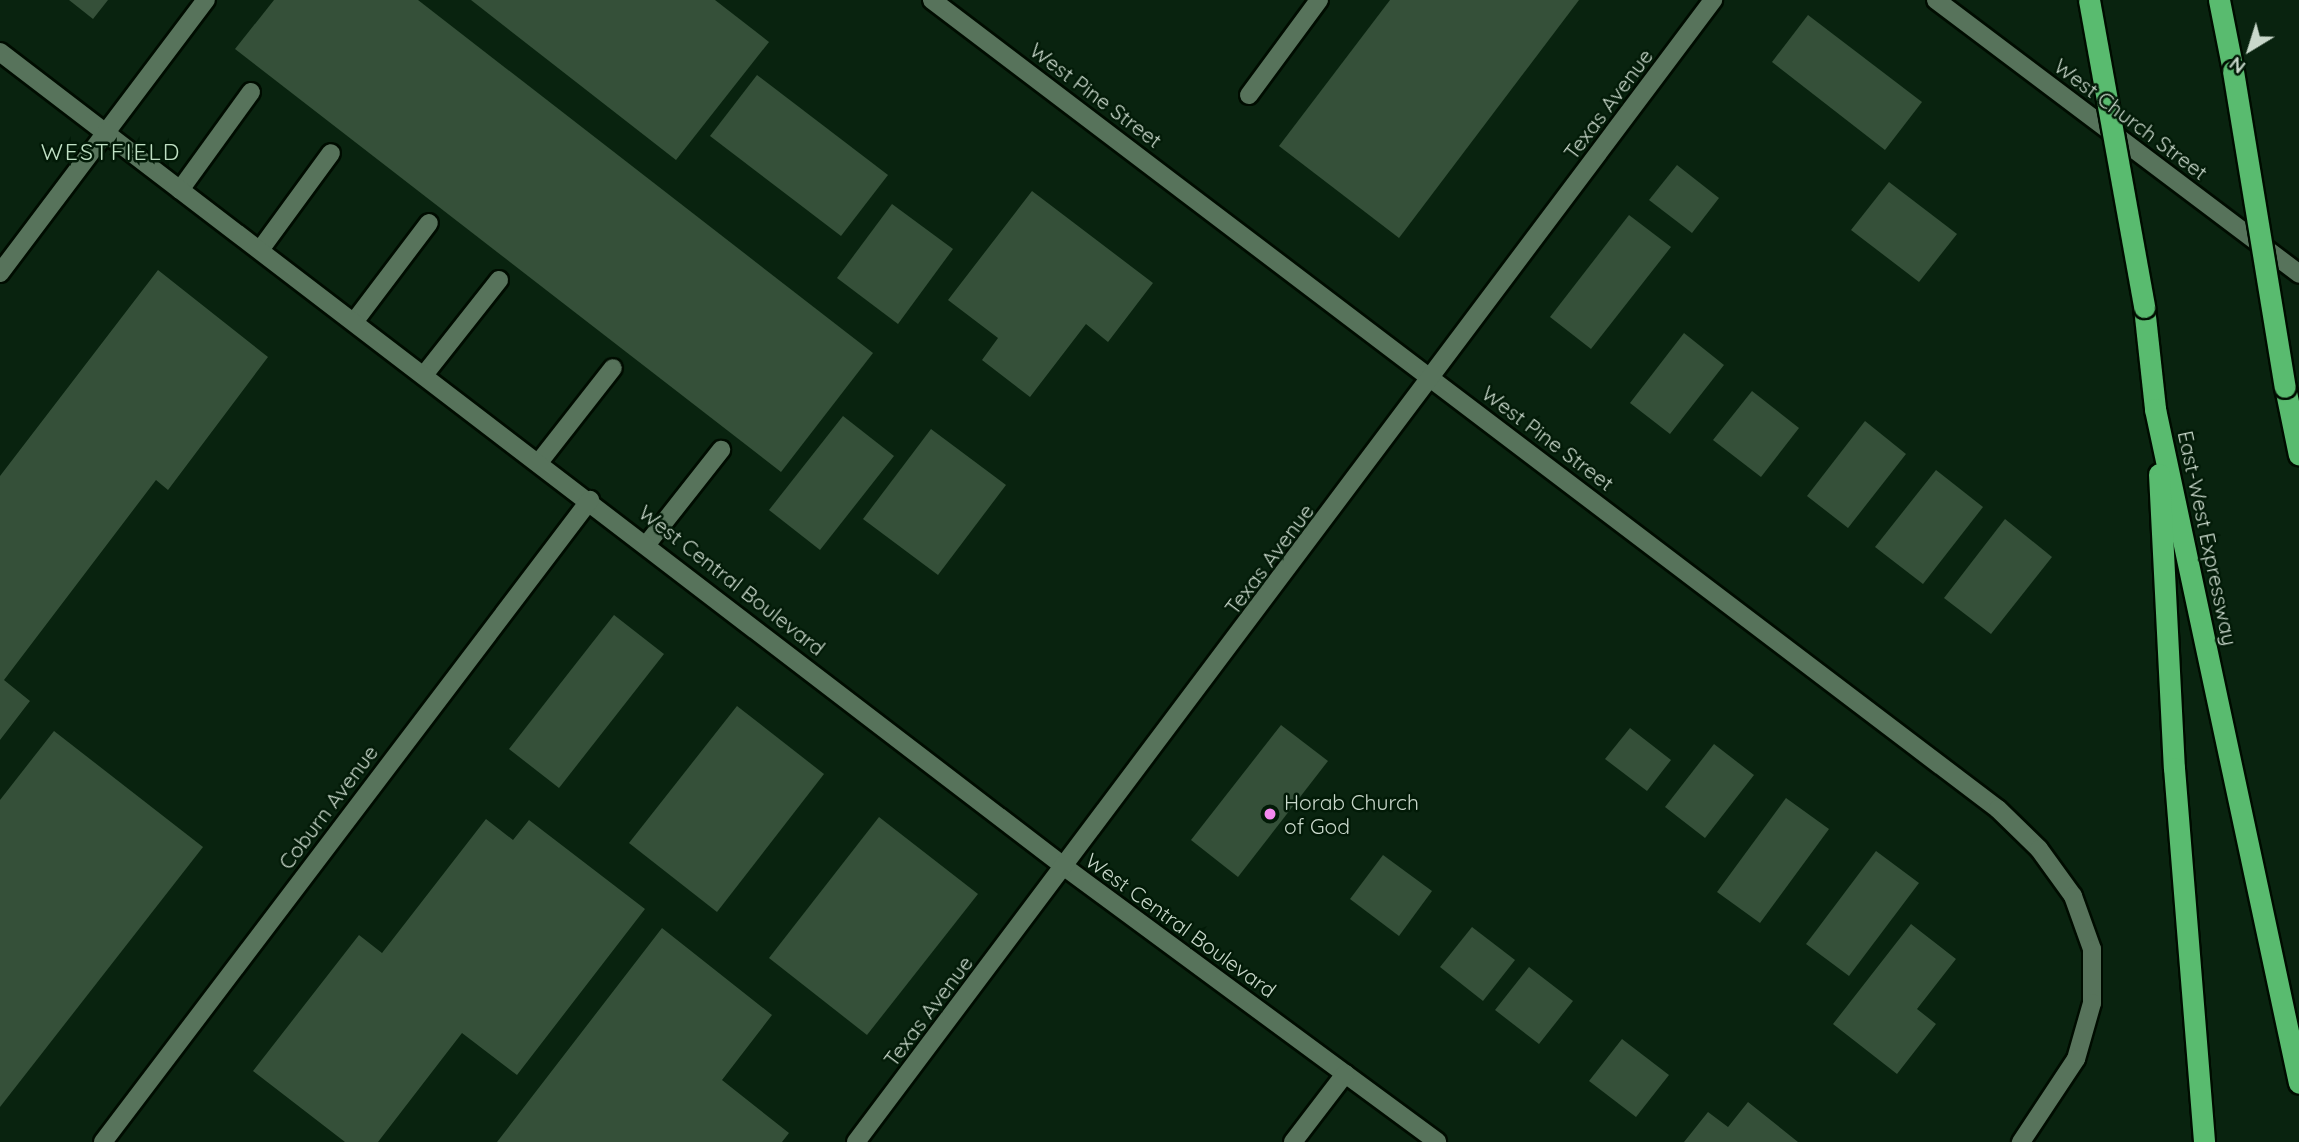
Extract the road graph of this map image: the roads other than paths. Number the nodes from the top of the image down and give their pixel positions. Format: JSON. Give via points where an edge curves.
{"nodes":[{"id":1,"x":206,"y":0,"type":"edge"},
{"id":2,"x":932,"y":0,"type":"edge"},
{"id":3,"x":1319,"y":0,"type":"edge"},
{"id":4,"x":1713,"y":0,"type":"edge"},
{"id":5,"x":1936,"y":0,"type":"edge"},
{"id":6,"x":2089,"y":0,"type":"edge"},
{"id":7,"x":2219,"y":0,"type":"edge"},
{"id":8,"x":0,"y":52,"type":"edge"},
{"id":9,"x":251,"y":92,"type":"dead end"},
{"id":10,"x":1249,"y":95,"type":"dead end"},
{"id":11,"x":106,"y":134,"type":"junction"},
{"id":12,"x":331,"y":153,"type":"dead end"},
{"id":13,"x":180,"y":190,"type":"junction"},
{"id":14,"x":429,"y":223,"type":"dead end"},
{"id":15,"x":260,"y":250,"type":"junction"},
{"id":16,"x":0,"y":273,"type":"edge"},
{"id":17,"x":2299,"y":274,"type":"edge"},
{"id":18,"x":499,"y":280,"type":"dead end"},
{"id":19,"x":354,"y":322,"type":"junction"},
{"id":20,"x":613,"y":368,"type":"dead end"},
{"id":21,"x":424,"y":375,"type":"junction"},
{"id":22,"x":1432,"y":378,"type":"junction"},
{"id":23,"x":2285,"y":387,"type":"junction"},
{"id":24,"x":2155,"y":409,"type":"junction"},
{"id":25,"x":2299,"y":421,"type":"edge"},
{"id":26,"x":721,"y":450,"type":"dead end"},
{"id":27,"x":2299,"y":455,"type":"edge"},
{"id":28,"x":540,"y":461,"type":"junction"},
{"id":29,"x":590,"y":500,"type":"junction"},
{"id":30,"x":647,"y":544,"type":"junction"},
{"id":31,"x":1066,"y":868,"type":"junction"},
{"id":32,"x":1345,"y":1074,"type":"junction"},
{"id":33,"x":2299,"y":1083,"type":"edge"},
{"id":34,"x":103,"y":1142,"type":"edge"},
{"id":35,"x":856,"y":1142,"type":"edge"},
{"id":36,"x":1293,"y":1142,"type":"edge"},
{"id":37,"x":1437,"y":1142,"type":"edge"},
{"id":38,"x":2021,"y":1142,"type":"edge"},
{"id":39,"x":2204,"y":1142,"type":"edge"}],
"edges":[{"from":1,"to":11,"type":"street"},
{"from":2,"to":22,"type":"street","name":"West Pine Street"},
{"from":3,"to":10,"type":"street"},
{"from":4,"to":22,"type":"street","name":"Texas Avenue"},
{"from":5,"to":17,"type":"street","name":"West Church Street"},
{"from":6,"to":24,"type":"highway","name":"East-West Expressway","bridge":true,"via":[[2144,307]]},
{"from":7,"to":23,"type":"highway","bridge":true},
{"from":8,"to":11,"type":"street","name":"West Central Boulevard"},
{"from":9,"to":13,"type":"street"},
{"from":11,"to":13,"type":"street","name":"West Central Boulevard"},
{"from":11,"to":16,"type":"street"},
{"from":12,"to":15,"type":"street"},
{"from":13,"to":15,"type":"street","name":"West Central Boulevard"},
{"from":14,"to":19,"type":"street"},
{"from":15,"to":19,"type":"street","name":"West Central Boulevard"},
{"from":18,"to":21,"type":"street"},
{"from":19,"to":21,"type":"street","name":"West Central Boulevard"},
{"from":20,"to":28,"type":"street"},
{"from":21,"to":28,"type":"street","name":"West Central Boulevard"},
{"from":22,"to":31,"type":"street","name":"Texas Avenue"},
{"from":22,"to":38,"type":"street","name":"West Pine Street","via":[[1998,809],[2039,849],[2073,896],[2092,949],[2092,1003],[2076,1059]]},
{"from":23,"to":25,"type":"highway"},
{"from":23,"to":27,"type":"highway"},
{"from":24,"to":33,"type":"highway","name":"East-West Expressway"},
{"from":24,"to":39,"type":"highway","via":[[2174,768]]},
{"from":26,"to":30,"type":"street"},
{"from":28,"to":29,"type":"street","name":"West Central Boulevard"},
{"from":29,"to":30,"type":"street","name":"West Central Boulevard"},
{"from":29,"to":34,"type":"street","name":"Coburn Avenue"},
{"from":30,"to":31,"type":"street","name":"West Central Boulevard"},
{"from":31,"to":32,"type":"street","name":"West Central Boulevard"},
{"from":31,"to":35,"type":"street","name":"Texas Avenue"},
{"from":32,"to":36,"type":"street"},
{"from":32,"to":37,"type":"street","name":"West Central Boulevard"}]}
